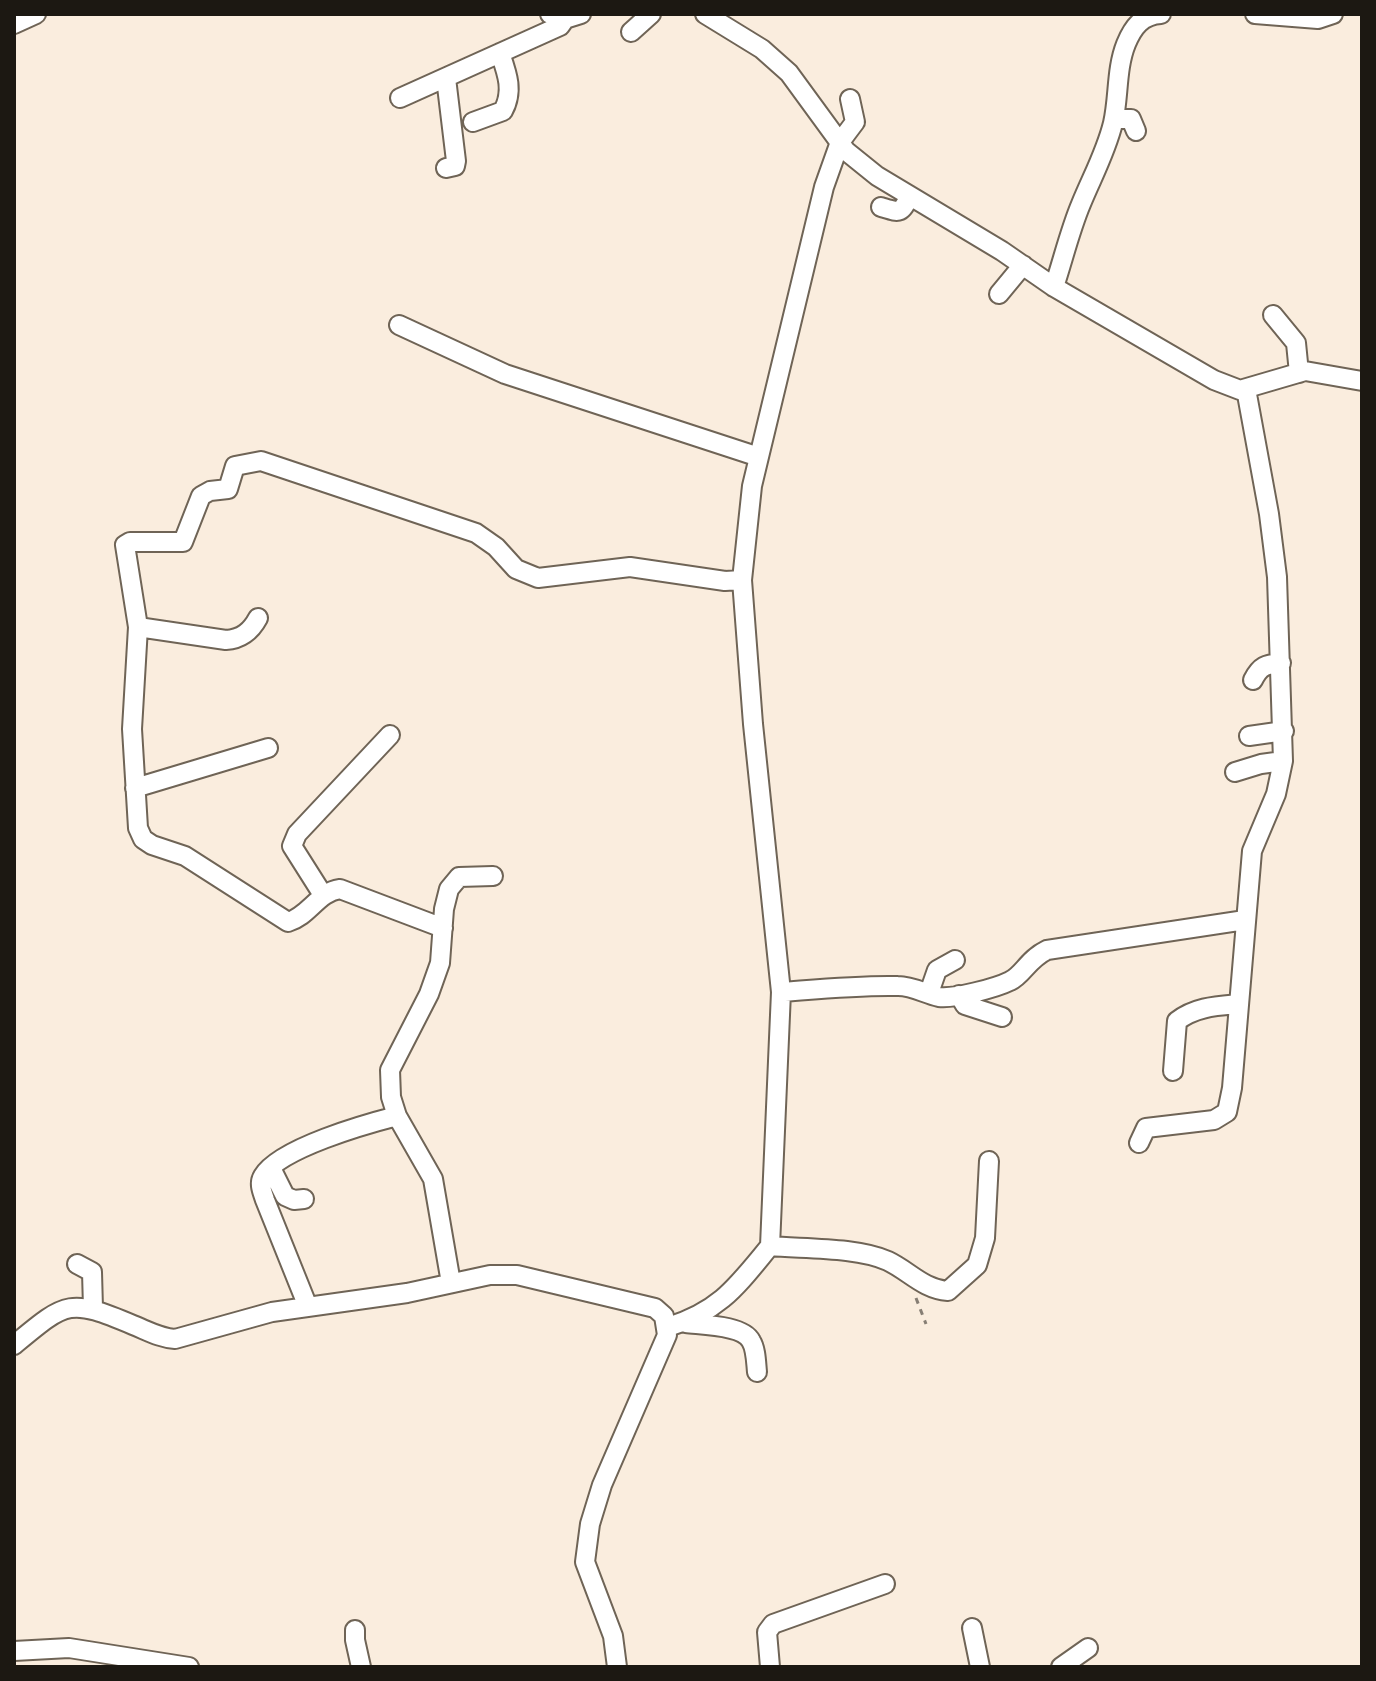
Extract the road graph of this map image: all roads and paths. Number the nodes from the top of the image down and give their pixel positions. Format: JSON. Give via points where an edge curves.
{"nodes":[{"id":1,"x":36,"y":14,"type":"edge"},
{"id":2,"x":651,"y":14,"type":"edge"},
{"id":3,"x":705,"y":14,"type":"edge"},
{"id":4,"x":1161,"y":14,"type":"edge"},
{"id":5,"x":1255,"y":14,"type":"edge"},
{"id":6,"x":1333,"y":14,"type":"edge"},
{"id":7,"x":565,"y":16,"type":"edge"},
{"id":8,"x":14,"y":24,"type":"edge"},
{"id":9,"x":631,"y":32,"type":"dead end"},
{"id":10,"x":500,"y":53,"type":"junction"},
{"id":11,"x":446,"y":78,"type":"junction"},
{"id":12,"x":400,"y":98,"type":"dead end"},
{"id":13,"x":850,"y":99,"type":"dead end"},
{"id":14,"x":1114,"y":119,"type":"junction"},
{"id":15,"x":473,"y":122,"type":"dead end"},
{"id":16,"x":1136,"y":131,"type":"dead end"},
{"id":17,"x":840,"y":142,"type":"junction"},
{"id":18,"x":446,"y":168,"type":"dead end"},
{"id":19,"x":910,"y":196,"type":"junction"},
{"id":20,"x":881,"y":207,"type":"dead end"},
{"id":21,"x":1023,"y":265,"type":"junction"},
{"id":22,"x":1054,"y":287,"type":"junction"},
{"id":23,"x":999,"y":294,"type":"dead end"},
{"id":24,"x":1273,"y":315,"type":"dead end"},
{"id":25,"x":399,"y":325,"type":"dead end"},
{"id":26,"x":1299,"y":373,"type":"junction"},
{"id":27,"x":1362,"y":381,"type":"edge"},
{"id":28,"x":1246,"y":389,"type":"junction"},
{"id":29,"x":759,"y":457,"type":"junction"},
{"id":30,"x":742,"y":580,"type":"junction"},
{"id":31,"x":258,"y":618,"type":"dead end"},
{"id":32,"x":138,"y":627,"type":"junction"},
{"id":33,"x":1281,"y":663,"type":"junction"},
{"id":34,"x":1253,"y":680,"type":"dead end"},
{"id":35,"x":1284,"y":731,"type":"junction"},
{"id":36,"x":390,"y":735,"type":"dead end"},
{"id":37,"x":1249,"y":736,"type":"dead end"},
{"id":38,"x":268,"y":748,"type":"dead end"},
{"id":39,"x":1283,"y":761,"type":"junction"},
{"id":40,"x":1235,"y":772,"type":"dead end"},
{"id":41,"x":135,"y":788,"type":"junction"},
{"id":42,"x":493,"y":876,"type":"dead end"},
{"id":43,"x":323,"y":895,"type":"junction"},
{"id":44,"x":1245,"y":920,"type":"junction"},
{"id":45,"x":443,"y":928,"type":"junction"},
{"id":46,"x":955,"y":960,"type":"dead end"},
{"id":47,"x":781,"y":992,"type":"junction"},
{"id":48,"x":929,"y":993,"type":"junction"},
{"id":49,"x":959,"y":995,"type":"junction"},
{"id":50,"x":1238,"y":1004,"type":"junction"},
{"id":51,"x":1002,"y":1017,"type":"dead end"},
{"id":52,"x":1173,"y":1071,"type":"dead end"},
{"id":53,"x":397,"y":1116,"type":"junction"},
{"id":54,"x":1139,"y":1143,"type":"dead end"},
{"id":55,"x":989,"y":1161,"type":"dead end"},
{"id":56,"x":271,"y":1168,"type":"junction"},
{"id":57,"x":304,"y":1199,"type":"dead end"},
{"id":58,"x":770,"y":1246,"type":"junction"},
{"id":59,"x":77,"y":1264,"type":"dead end"},
{"id":60,"x":451,"y":1283,"type":"junction"},
{"id":61,"x":308,"y":1307,"type":"junction"},
{"id":62,"x":93,"y":1308,"type":"junction"},
{"id":63,"x":675,"y":1325,"type":"junction"},
{"id":64,"x":14,"y":1345,"type":"edge"},
{"id":65,"x":757,"y":1372,"type":"dead end"},
{"id":66,"x":885,"y":1584,"type":"dead end"},
{"id":67,"x":972,"y":1628,"type":"dead end"},
{"id":68,"x":355,"y":1630,"type":"dead end"},
{"id":69,"x":1088,"y":1648,"type":"dead end"},
{"id":70,"x":14,"y":1651,"type":"edge"},
{"id":71,"x":189,"y":1667,"type":"edge"},
{"id":72,"x":361,"y":1667,"type":"edge"},
{"id":73,"x":617,"y":1667,"type":"edge"},
{"id":74,"x":770,"y":1667,"type":"edge"},
{"id":75,"x":980,"y":1667,"type":"edge"},
{"id":76,"x":1061,"y":1667,"type":"edge"}],
"edges":[{"from":1,"to":8,"type":"street"},
{"from":2,"to":9,"type":"street"},
{"from":3,"to":17,"type":"street","via":[[762,49],[789,73]]},
{"from":4,"to":14,"type":"street","via":[[1137,23],[1126,44]]},
{"from":5,"to":6,"type":"street","via":[[1318,19]]},
{"from":7,"to":10,"type":"street","via":[[560,26]]},
{"from":10,"to":11,"type":"street"},
{"from":10,"to":15,"type":"street","via":[[510,84],[506,108]]},
{"from":11,"to":12,"type":"street"},
{"from":11,"to":18,"type":"street","via":[[456,161]]},
{"from":13,"to":17,"type":"street","via":[[855,122]]},
{"from":14,"to":16,"type":"street","via":[[1131,119]]},
{"from":14,"to":22,"type":"street"},
{"from":17,"to":19,"type":"street","via":[[853,158]]},
{"from":17,"to":29,"type":"street","via":[[824,187]]},
{"from":19,"to":20,"type":"street","via":[[897,212]]},
{"from":19,"to":21,"type":"street"},
{"from":21,"to":22,"type":"street"},
{"from":21,"to":23,"type":"street"},
{"from":22,"to":28,"type":"street","via":[[1214,380]]},
{"from":24,"to":26,"type":"street","via":[[1296,343]]},
{"from":25,"to":29,"type":"street","via":[[505,374]]},
{"from":26,"to":27,"type":"street"},
{"from":26,"to":28,"type":"street"},
{"from":28,"to":33,"type":"street","via":[[1271,530]]},
{"from":29,"to":30,"type":"street"},
{"from":30,"to":32,"type":"street","via":[[630,567],[538,578],[516,569],[476,533],[261,461],[235,466],[228,489],[201,496],[183,542],[125,545]]},
{"from":30,"to":47,"type":"street"},
{"from":31,"to":32,"type":"street","via":[[244,635],[226,640]]},
{"from":32,"to":41,"type":"street","via":[[132,729]]},
{"from":33,"to":34,"type":"street","via":[[1261,667]]},
{"from":33,"to":35,"type":"street"},
{"from":35,"to":37,"type":"street"},
{"from":35,"to":39,"type":"street"},
{"from":36,"to":43,"type":"street","via":[[297,834],[292,846]]},
{"from":38,"to":41,"type":"street"},
{"from":39,"to":40,"type":"street"},
{"from":39,"to":44,"type":"street","via":[[1276,794],[1252,851]]},
{"from":41,"to":43,"type":"street","via":[[138,828],[152,845],[185,856],[288,922]]},
{"from":42,"to":45,"type":"street","via":[[459,877],[449,889]]},
{"from":43,"to":45,"type":"street","via":[[340,889]]},
{"from":44,"to":49,"type":"street","via":[[1047,950],[1033,957],[1013,980]]},
{"from":44,"to":50,"type":"street"},
{"from":45,"to":53,"type":"street","via":[[440,963],[429,994],[390,1070]]},
{"from":46,"to":48,"type":"street","via":[[937,970]]},
{"from":47,"to":48,"type":"street","via":[[865,985]]},
{"from":47,"to":58,"type":"street"},
{"from":48,"to":49,"type":"street"},
{"from":49,"to":51,"type":"street","via":[[965,1005]]},
{"from":50,"to":52,"type":"street","via":[[1205,1008],[1177,1021]]},
{"from":50,"to":54,"type":"street","via":[[1227,1112],[1214,1120],[1146,1128]]},
{"from":53,"to":56,"type":"street","via":[[351,1128],[294,1152]]},
{"from":53,"to":60,"type":"street","via":[[433,1179]]},
{"from":55,"to":58,"type":"street","via":[[985,1238],[977,1265],[948,1291],[933,1290],[886,1260],[846,1251]]},
{"from":56,"to":57,"type":"street","via":[[285,1196]]},
{"from":56,"to":61,"type":"street","via":[[260,1183]]},
{"from":58,"to":63,"type":"street","via":[[720,1302]]},
{"from":59,"to":62,"type":"street","via":[[92,1272]]},
{"from":60,"to":61,"type":"street"},
{"from":60,"to":63,"type":"street","via":[[517,1275],[655,1308]]},
{"from":61,"to":62,"type":"street","via":[[175,1339],[161,1338]]},
{"from":62,"to":64,"type":"street","via":[[70,1307],[52,1314]]},
{"from":63,"to":65,"type":"street","via":[[729,1328],[747,1335]]},
{"from":63,"to":73,"type":"street","via":[[602,1485],[590,1524],[585,1562],[613,1636]]},
{"from":66,"to":74,"type":"street","via":[[773,1624],[767,1632]]},
{"from":67,"to":75,"type":"street"},
{"from":68,"to":72,"type":"street"},
{"from":69,"to":76,"type":"street"},
{"from":70,"to":71,"type":"street","via":[[69,1648]]}]}
